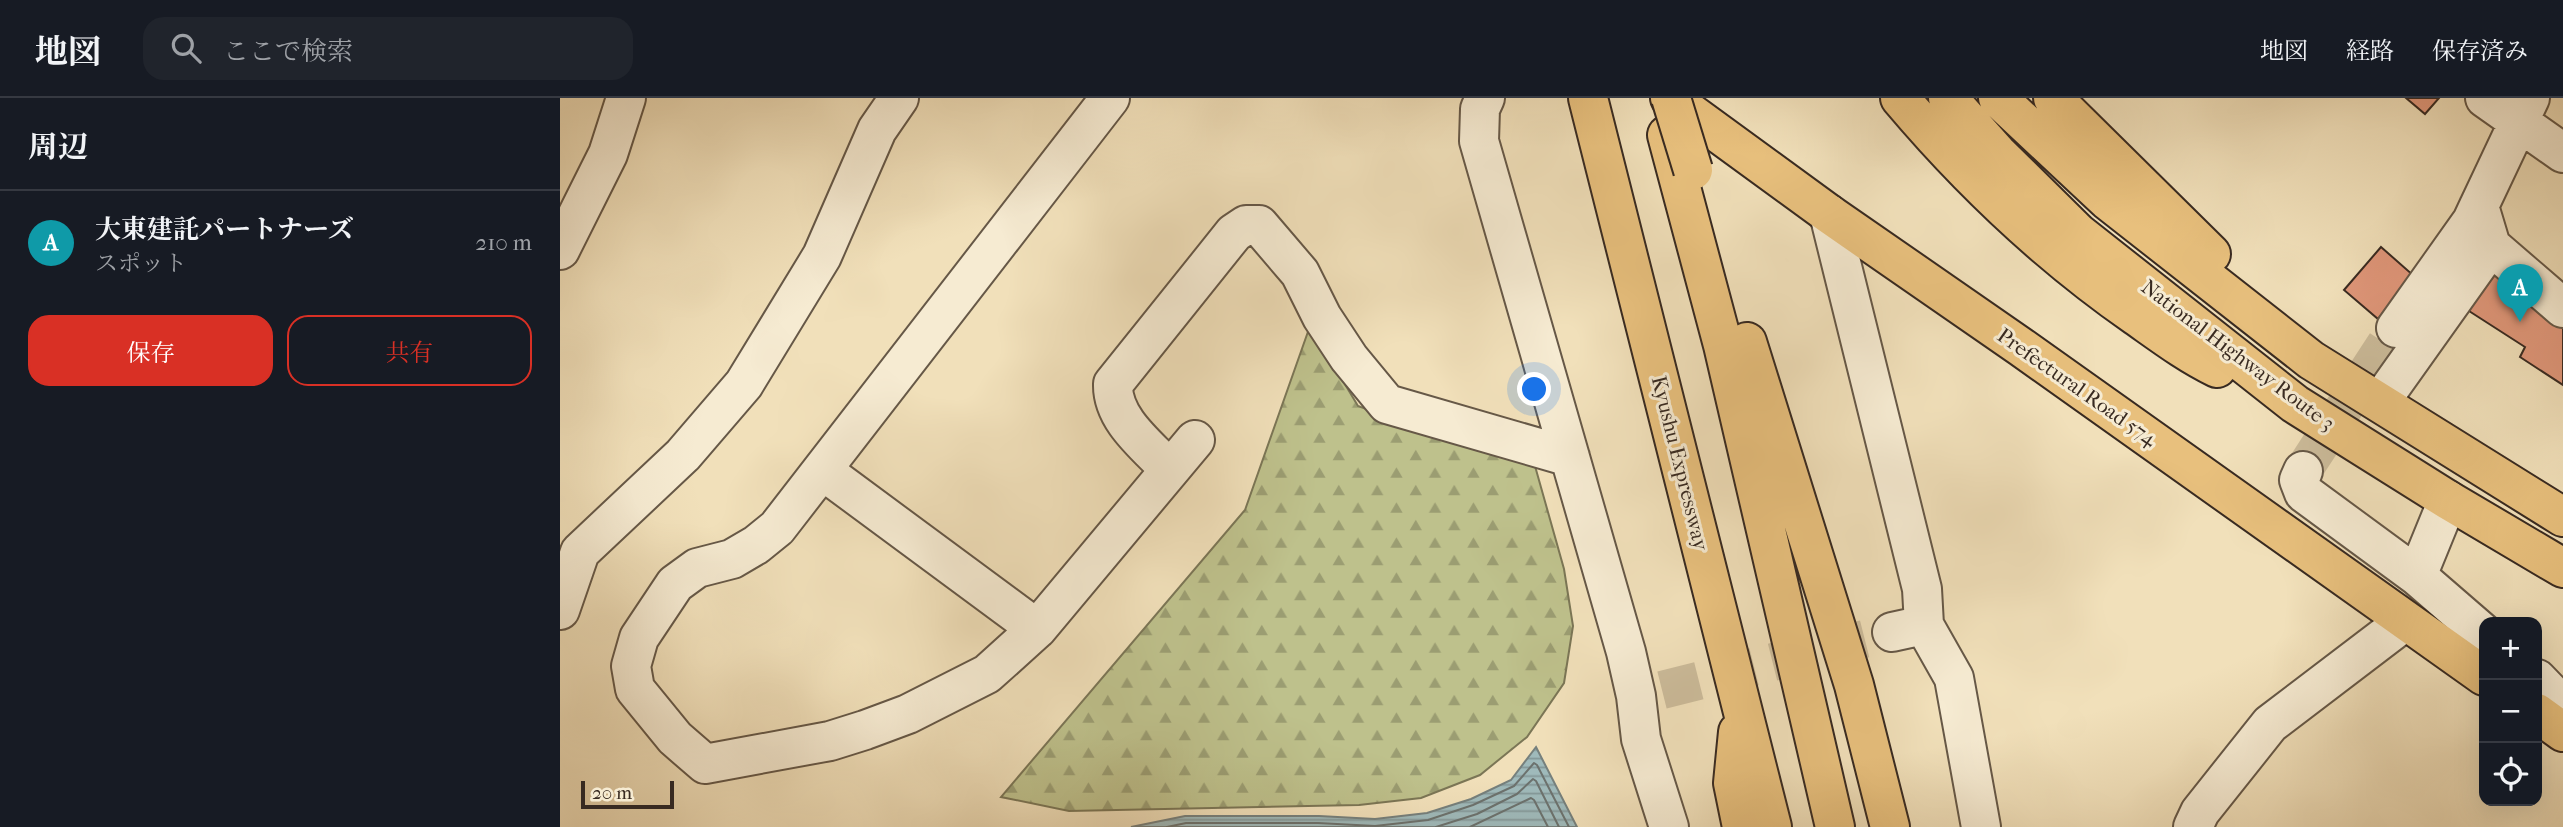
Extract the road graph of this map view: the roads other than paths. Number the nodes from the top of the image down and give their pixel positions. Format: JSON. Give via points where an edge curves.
{"nodes":[{"id":1,"x":625,"y":98,"type":"edge"},
{"id":2,"x":899,"y":98,"type":"edge"},
{"id":3,"x":1110,"y":98,"type":"edge"},
{"id":4,"x":1485,"y":98,"type":"edge"},
{"id":5,"x":1588,"y":98,"type":"edge"},
{"id":6,"x":1657,"y":98,"type":"edge"},
{"id":7,"x":1670,"y":98,"type":"edge"},
{"id":8,"x":1900,"y":98,"type":"edge"},
{"id":9,"x":1948,"y":98,"type":"edge"},
{"id":10,"x":1998,"y":98,"type":"edge"},
{"id":11,"x":2053,"y":98,"type":"edge"},
{"id":12,"x":2485,"y":98,"type":"edge"},
{"id":13,"x":2525,"y":110,"type":"edge"},
{"id":14,"x":2563,"y":153,"type":"edge"},
{"id":15,"x":1685,"y":169,"type":"junction"},
{"id":16,"x":2479,"y":206,"type":"junction"},
{"id":17,"x":1829,"y":214,"type":"junction"},
{"id":18,"x":2491,"y":246,"type":"junction"},
{"id":19,"x":560,"y":250,"type":"edge"},
{"id":20,"x":2563,"y":308,"type":"edge"},
{"id":21,"x":2396,"y":328,"type":"tunnel mouth"},
{"id":22,"x":2311,"y":360,"type":"junction"},
{"id":23,"x":2380,"y":402,"type":"junction"},
{"id":24,"x":2295,"y":404,"type":"junction"},
{"id":25,"x":1195,"y":440,"type":"dead end"},
{"id":26,"x":1570,"y":457,"type":"junction"},
{"id":27,"x":822,"y":470,"type":"junction"},
{"id":28,"x":1170,"y":470,"type":"junction"},
{"id":29,"x":2303,"y":471,"type":"dead end"},
{"id":30,"x":2448,"y":500,"type":"junction"},
{"id":31,"x":2563,"y":517,"type":"edge"},
{"id":32,"x":2563,"y":568,"type":"edge"},
{"id":33,"x":2417,"y":576,"type":"junction"},
{"id":34,"x":560,"y":610,"type":"edge"},
{"id":35,"x":2404,"y":622,"type":"junction"},
{"id":36,"x":1037,"y":629,"type":"junction"},
{"id":37,"x":2479,"y":630,"type":"edge"},
{"id":38,"x":2479,"y":674,"type":"edge"},
{"id":39,"x":2538,"y":680,"type":"edge"},
{"id":40,"x":1740,"y":702,"type":"junction"},
{"id":41,"x":2557,"y":719,"type":"edge"},
{"id":42,"x":1669,"y":827,"type":"edge"},
{"id":43,"x":1742,"y":827,"type":"edge"},
{"id":44,"x":1772,"y":827,"type":"edge"},
{"id":45,"x":1835,"y":827,"type":"edge"},
{"id":46,"x":1890,"y":827,"type":"edge"},
{"id":47,"x":1980,"y":827,"type":"edge"},
{"id":48,"x":2193,"y":827,"type":"edge"}],
"edges":[{"from":1,"to":19,"type":"street","via":[[608,154]]},
{"from":2,"to":34,"type":"street","via":[[877,130],[822,257],[744,384],[683,455],[580,552]]},
{"from":3,"to":27,"type":"street"},
{"from":4,"to":26,"type":"street","via":[[1479,141]]},
{"from":5,"to":40,"type":"main road","name":"Kyushu Expressway"},
{"from":6,"to":15,"type":"main road"},
{"from":7,"to":15,"type":"main road","bridge":true},
{"from":7,"to":17,"type":"main road","name":"Prefectural Road 574"},
{"from":8,"to":24,"type":"main road","via":[[2001,207],[2083,279],[2193,356]]},
{"from":9,"to":24,"type":"main road","name":"National Highway Route 3","via":[[2078,233]]},
{"from":10,"to":22,"type":"main road","name":"National Highway Route 3","via":[[2107,201]]},
{"from":11,"to":22,"type":"main road","via":[[2197,242],[2270,306]]},
{"from":12,"to":13,"type":"street"},
{"from":13,"to":14,"type":"street"},
{"from":13,"to":16,"type":"street"},
{"from":15,"to":45,"type":"main road"},
{"from":15,"to":46,"type":"main road","via":[[1854,685]]},
{"from":16,"to":18,"type":"street"},
{"from":16,"to":21,"type":"street"},
{"from":17,"to":35,"type":"main road","name":"Prefectural Road 574"},
{"from":17,"to":47,"type":"street","via":[[1922,589],[1908,629],[1954,678]]},
{"from":18,"to":20,"type":"street"},
{"from":18,"to":23,"type":"street"},
{"from":22,"to":23,"type":"main road","name":"National Highway Route 3"},
{"from":23,"to":31,"type":"main road","name":"National Highway Route 3"},
{"from":24,"to":30,"type":"main road","name":"National Highway Route 3"},
{"from":25,"to":28,"type":"street"},
{"from":26,"to":28,"type":"street","via":[[1387,404],[1349,358],[1300,273],[1259,225],[1246,225],[1234,233],[1113,384],[1120,416]]},
{"from":26,"to":42,"type":"street","via":[[1626,652],[1649,693],[1641,739]]},
{"from":27,"to":36,"type":"street"},
{"from":27,"to":36,"type":"street","via":[[777,528],[756,545],[697,568],[675,584],[639,638],[631,666],[635,689],[675,738],[705,764],[830,741],[908,715],[987,674]]},
{"from":28,"to":36,"type":"street"},
{"from":29,"to":33,"type":"street","via":[[2299,480],[2304,493]]},
{"from":30,"to":32,"type":"main road","name":"National Highway Route 3"},
{"from":30,"to":33,"type":"street"},
{"from":33,"to":37,"type":"street"},
{"from":35,"to":38,"type":"main road","name":"Prefectural Road 574"},
{"from":35,"to":48,"type":"street","via":[[2270,724]]},
{"from":39,"to":41,"type":"street"},
{"from":40,"to":43,"type":"main road","via":[[1733,783]]},
{"from":40,"to":44,"type":"main road","name":"Kyushu Expressway"}]}
